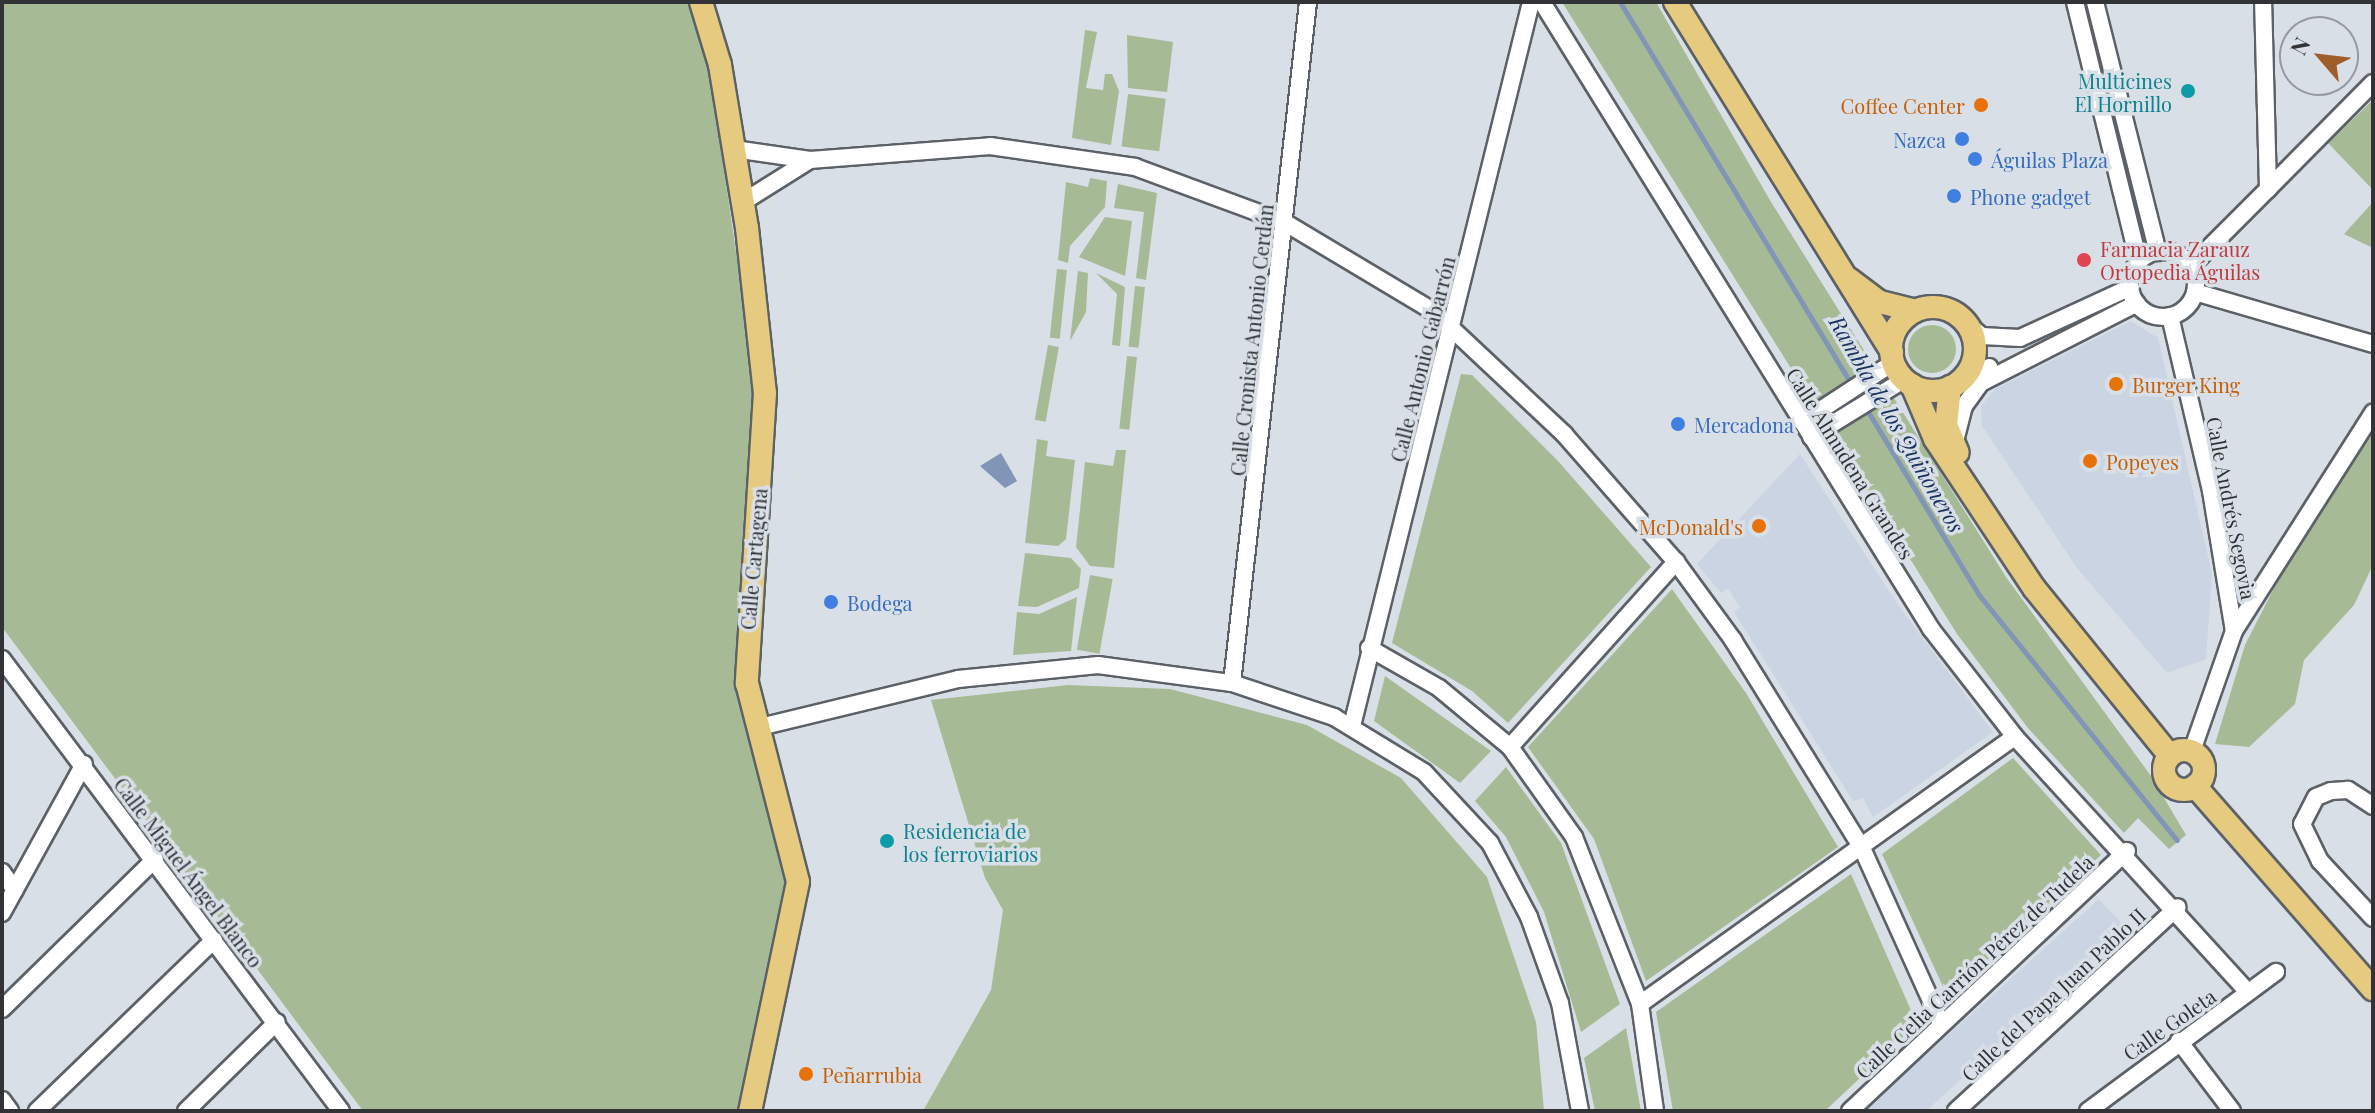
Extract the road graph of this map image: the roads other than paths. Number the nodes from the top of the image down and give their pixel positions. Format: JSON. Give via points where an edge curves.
{"nodes":[{"id":1,"x":701,"y":2,"type":"edge"},
{"id":2,"x":1308,"y":2,"type":"edge"},
{"id":3,"x":1531,"y":2,"type":"edge"},
{"id":4,"x":1542,"y":2,"type":"edge"},
{"id":5,"x":1675,"y":2,"type":"edge"},
{"id":6,"x":2075,"y":2,"type":"edge"},
{"id":7,"x":2095,"y":2,"type":"edge"},
{"id":8,"x":2263,"y":2,"type":"edge"},
{"id":9,"x":2373,"y":83,"type":"edge"},
{"id":10,"x":734,"y":149,"type":"junction"},
{"id":11,"x":810,"y":160,"type":"junction"},
{"id":12,"x":2268,"y":189,"type":"junction"},
{"id":13,"x":743,"y":202,"type":"junction"},
{"id":14,"x":1284,"y":222,"type":"junction"},
{"id":15,"x":2158,"y":252,"type":"junction"},
{"id":16,"x":2139,"y":262,"type":"junction"},
{"id":17,"x":2191,"y":266,"type":"junction"},
{"id":18,"x":1837,"y":268,"type":"junction"},
{"id":19,"x":2195,"y":292,"type":"junction"},
{"id":20,"x":2134,"y":295,"type":"junction"},
{"id":21,"x":1915,"y":311,"type":"junction"},
{"id":22,"x":2170,"y":316,"type":"junction"},
{"id":23,"x":1967,"y":324,"type":"junction"},
{"id":24,"x":1450,"y":325,"type":"junction"},
{"id":25,"x":2373,"y":344,"type":"edge"},
{"id":26,"x":2024,"y":355,"type":"junction"},
{"id":27,"x":1901,"y":369,"type":"junction"},
{"id":28,"x":1955,"y":384,"type":"junction"},
{"id":29,"x":2373,"y":413,"type":"edge"},
{"id":30,"x":1807,"y":430,"type":"junction"},
{"id":31,"x":1954,"y":445,"type":"junction"},
{"id":32,"x":1987,"y":516,"type":"junction"},
{"id":33,"x":1676,"y":562,"type":"junction"},
{"id":34,"x":2234,"y":631,"type":"junction"},
{"id":35,"x":1369,"y":648,"type":"junction"},
{"id":36,"x":2,"y":659,"type":"edge"},
{"id":37,"x":1232,"y":683,"type":"junction"},
{"id":38,"x":1352,"y":726,"type":"junction"},
{"id":39,"x":760,"y":727,"type":"junction"},
{"id":40,"x":2015,"y":737,"type":"junction"},
{"id":41,"x":1510,"y":747,"type":"junction"},
{"id":42,"x":2181,"y":754,"type":"junction"},
{"id":43,"x":84,"y":764,"type":"junction"},
{"id":44,"x":2195,"y":786,"type":"junction"},
{"id":45,"x":2373,"y":806,"type":"edge"},
{"id":46,"x":1862,"y":848,"type":"junction"},
{"id":47,"x":2127,"y":851,"type":"junction"},
{"id":48,"x":155,"y":859,"type":"junction"},
{"id":49,"x":2,"y":872,"type":"edge"},
{"id":50,"x":15,"y":890,"type":"junction"},
{"id":51,"x":2178,"y":907,"type":"junction"},
{"id":52,"x":2,"y":913,"type":"edge"},
{"id":53,"x":2373,"y":918,"type":"edge"},
{"id":54,"x":214,"y":940,"type":"junction"},
{"id":55,"x":2276,"y":972,"type":"dead end"},
{"id":56,"x":2373,"y":989,"type":"edge"},
{"id":57,"x":2248,"y":992,"type":"junction"},
{"id":58,"x":1640,"y":1004,"type":"junction"},
{"id":59,"x":2,"y":1009,"type":"edge"},
{"id":60,"x":277,"y":1022,"type":"junction"},
{"id":61,"x":1941,"y":1023,"type":"junction"},
{"id":62,"x":2179,"y":1041,"type":"junction"},
{"id":63,"x":2,"y":1100,"type":"edge"},
{"id":64,"x":2086,"y":1110,"type":"edge"},
{"id":65,"x":10,"y":1111,"type":"edge"},
{"id":66,"x":37,"y":1111,"type":"edge"},
{"id":67,"x":186,"y":1111,"type":"edge"},
{"id":68,"x":341,"y":1111,"type":"edge"},
{"id":69,"x":750,"y":1111,"type":"edge"},
{"id":70,"x":1580,"y":1111,"type":"edge"},
{"id":71,"x":1655,"y":1111,"type":"edge"},
{"id":72,"x":1850,"y":1111,"type":"edge"},
{"id":73,"x":1956,"y":1111,"type":"edge"},
{"id":74,"x":2232,"y":1111,"type":"edge"}],
"edges":[{"from":1,"to":10,"type":"main road","name":"Calle Cartagena"},
{"from":2,"to":14,"type":"street","name":"Calle Cronista Antonio Cerdán"},
{"from":3,"to":24,"type":"street","name":"Calle Antonio Gabarrón"},
{"from":4,"to":30,"type":"street","name":"Calle Almudena Grandes"},
{"from":5,"to":18,"type":"main road"},
{"from":6,"to":16,"type":"street"},
{"from":7,"to":15,"type":"street"},
{"from":8,"to":12,"type":"street"},
{"from":9,"to":12,"type":"street"},
{"from":10,"to":11,"type":"street"},
{"from":10,"to":13,"type":"main road","name":"Calle Cartagena"},
{"from":11,"to":13,"type":"street"},
{"from":11,"to":14,"type":"street","via":[[918,147],[1006,148],[1161,174]]},
{"from":12,"to":17,"type":"street"},
{"from":13,"to":39,"type":"main road","name":"Calle Cartagena","via":[[765,393],[744,650]]},
{"from":14,"to":24,"type":"street","via":[[1360,263]]},
{"from":14,"to":37,"type":"street","name":"Calle Cronista Antonio Cerdán"},
{"from":15,"to":16,"type":"street"},
{"from":15,"to":17,"type":"street"},
{"from":16,"to":20,"type":"street"},
{"from":17,"to":19,"type":"street"},
{"from":18,"to":21,"type":"main road","via":[[1880,302]]},
{"from":18,"to":27,"type":"main road"},
{"from":19,"to":22,"type":"street"},
{"from":19,"to":25,"type":"street"},
{"from":20,"to":22,"type":"street"},
{"from":20,"to":23,"type":"street","via":[[2020,338],[1982,336]]},
{"from":20,"to":26,"type":"street"},
{"from":21,"to":23,"type":"main road","via":[[1945,309]]},
{"from":21,"to":27,"type":"main road","via":[[1897,328]]},
{"from":22,"to":34,"type":"street","name":"Calle Andrés Segovia","via":[[2211,491]]},
{"from":23,"to":28,"type":"main road","via":[[1974,352]]},
{"from":24,"to":33,"type":"street","via":[[1564,434]]},
{"from":24,"to":35,"type":"street","name":"Calle Antonio Gabarrón"},
{"from":26,"to":28,"type":"street"},
{"from":26,"to":31,"type":"street","via":[[1971,394]]},
{"from":27,"to":28,"type":"main road"},
{"from":27,"to":30,"type":"street"},
{"from":27,"to":32,"type":"main road","via":[[1915,404]]},
{"from":28,"to":31,"type":"main road","via":[[1946,425]]},
{"from":29,"to":34,"type":"street"},
{"from":30,"to":40,"type":"street","name":"Calle Almudena Grandes","via":[[1931,629]]},
{"from":31,"to":32,"type":"main road"},
{"from":32,"to":42,"type":"main road","via":[[2034,588]]},
{"from":33,"to":41,"type":"street"},
{"from":33,"to":46,"type":"street","via":[[1784,714]]},
{"from":34,"to":42,"type":"street","name":"Calle Andrés Segovia"},
{"from":35,"to":38,"type":"street","name":"Calle Antonio Gabarrón"},
{"from":35,"to":41,"type":"street","via":[[1439,688]]},
{"from":36,"to":43,"type":"street","name":"Calle Miguel Ángel Blanco"},
{"from":37,"to":38,"type":"street"},
{"from":37,"to":39,"type":"street","via":[[1098,665],[1009,670]]},
{"from":38,"to":70,"type":"street","via":[[1424,772],[1461,808],[1514,884],[1560,1003]]},
{"from":39,"to":69,"type":"main road","name":"Calle Cartagena","via":[[798,882],[774,1022]]},
{"from":40,"to":46,"type":"street"},
{"from":40,"to":47,"type":"street","name":"Calle Almudena Grandes"},
{"from":41,"to":58,"type":"street","via":[[1574,837]]},
{"from":42,"to":44,"type":"main road","via":[[2204,769]]},
{"from":42,"to":44,"type":"main road","via":[[2164,770],[2170,783]]},
{"from":43,"to":48,"type":"street","name":"Calle Miguel Ángel Blanco"},
{"from":43,"to":50,"type":"street"},
{"from":44,"to":56,"type":"main road"},
{"from":45,"to":53,"type":"street","via":[[2348,790],[2331,791],[2316,797],[2302,824],[2320,861]]},
{"from":46,"to":58,"type":"street"},
{"from":46,"to":61,"type":"street"},
{"from":47,"to":51,"type":"street","name":"Calle Almudena Grandes"},
{"from":47,"to":61,"type":"street","name":"Calle Celia Carrión Pérez de Tudela"},
{"from":48,"to":54,"type":"street","name":"Calle Miguel Ángel Blanco"},
{"from":48,"to":59,"type":"street"},
{"from":49,"to":50,"type":"street"},
{"from":50,"to":52,"type":"street"},
{"from":51,"to":57,"type":"street","name":"Calle Almudena Grandes"},
{"from":51,"to":73,"type":"street","name":"Calle del Papa Juan Pablo II"},
{"from":54,"to":60,"type":"street","name":"Calle Miguel Ángel Blanco"},
{"from":54,"to":66,"type":"street"},
{"from":55,"to":57,"type":"street","name":"Calle Goleta"},
{"from":57,"to":62,"type":"street","name":"Calle Goleta"},
{"from":58,"to":71,"type":"street"},
{"from":60,"to":67,"type":"street"},
{"from":60,"to":68,"type":"street","name":"Calle Miguel Ángel Blanco"},
{"from":61,"to":72,"type":"street","name":"Calle Celia Carrión Pérez de Tudela"},
{"from":62,"to":64,"type":"street","name":"Calle Goleta"},
{"from":62,"to":74,"type":"street"},
{"from":63,"to":65,"type":"street"}]}
